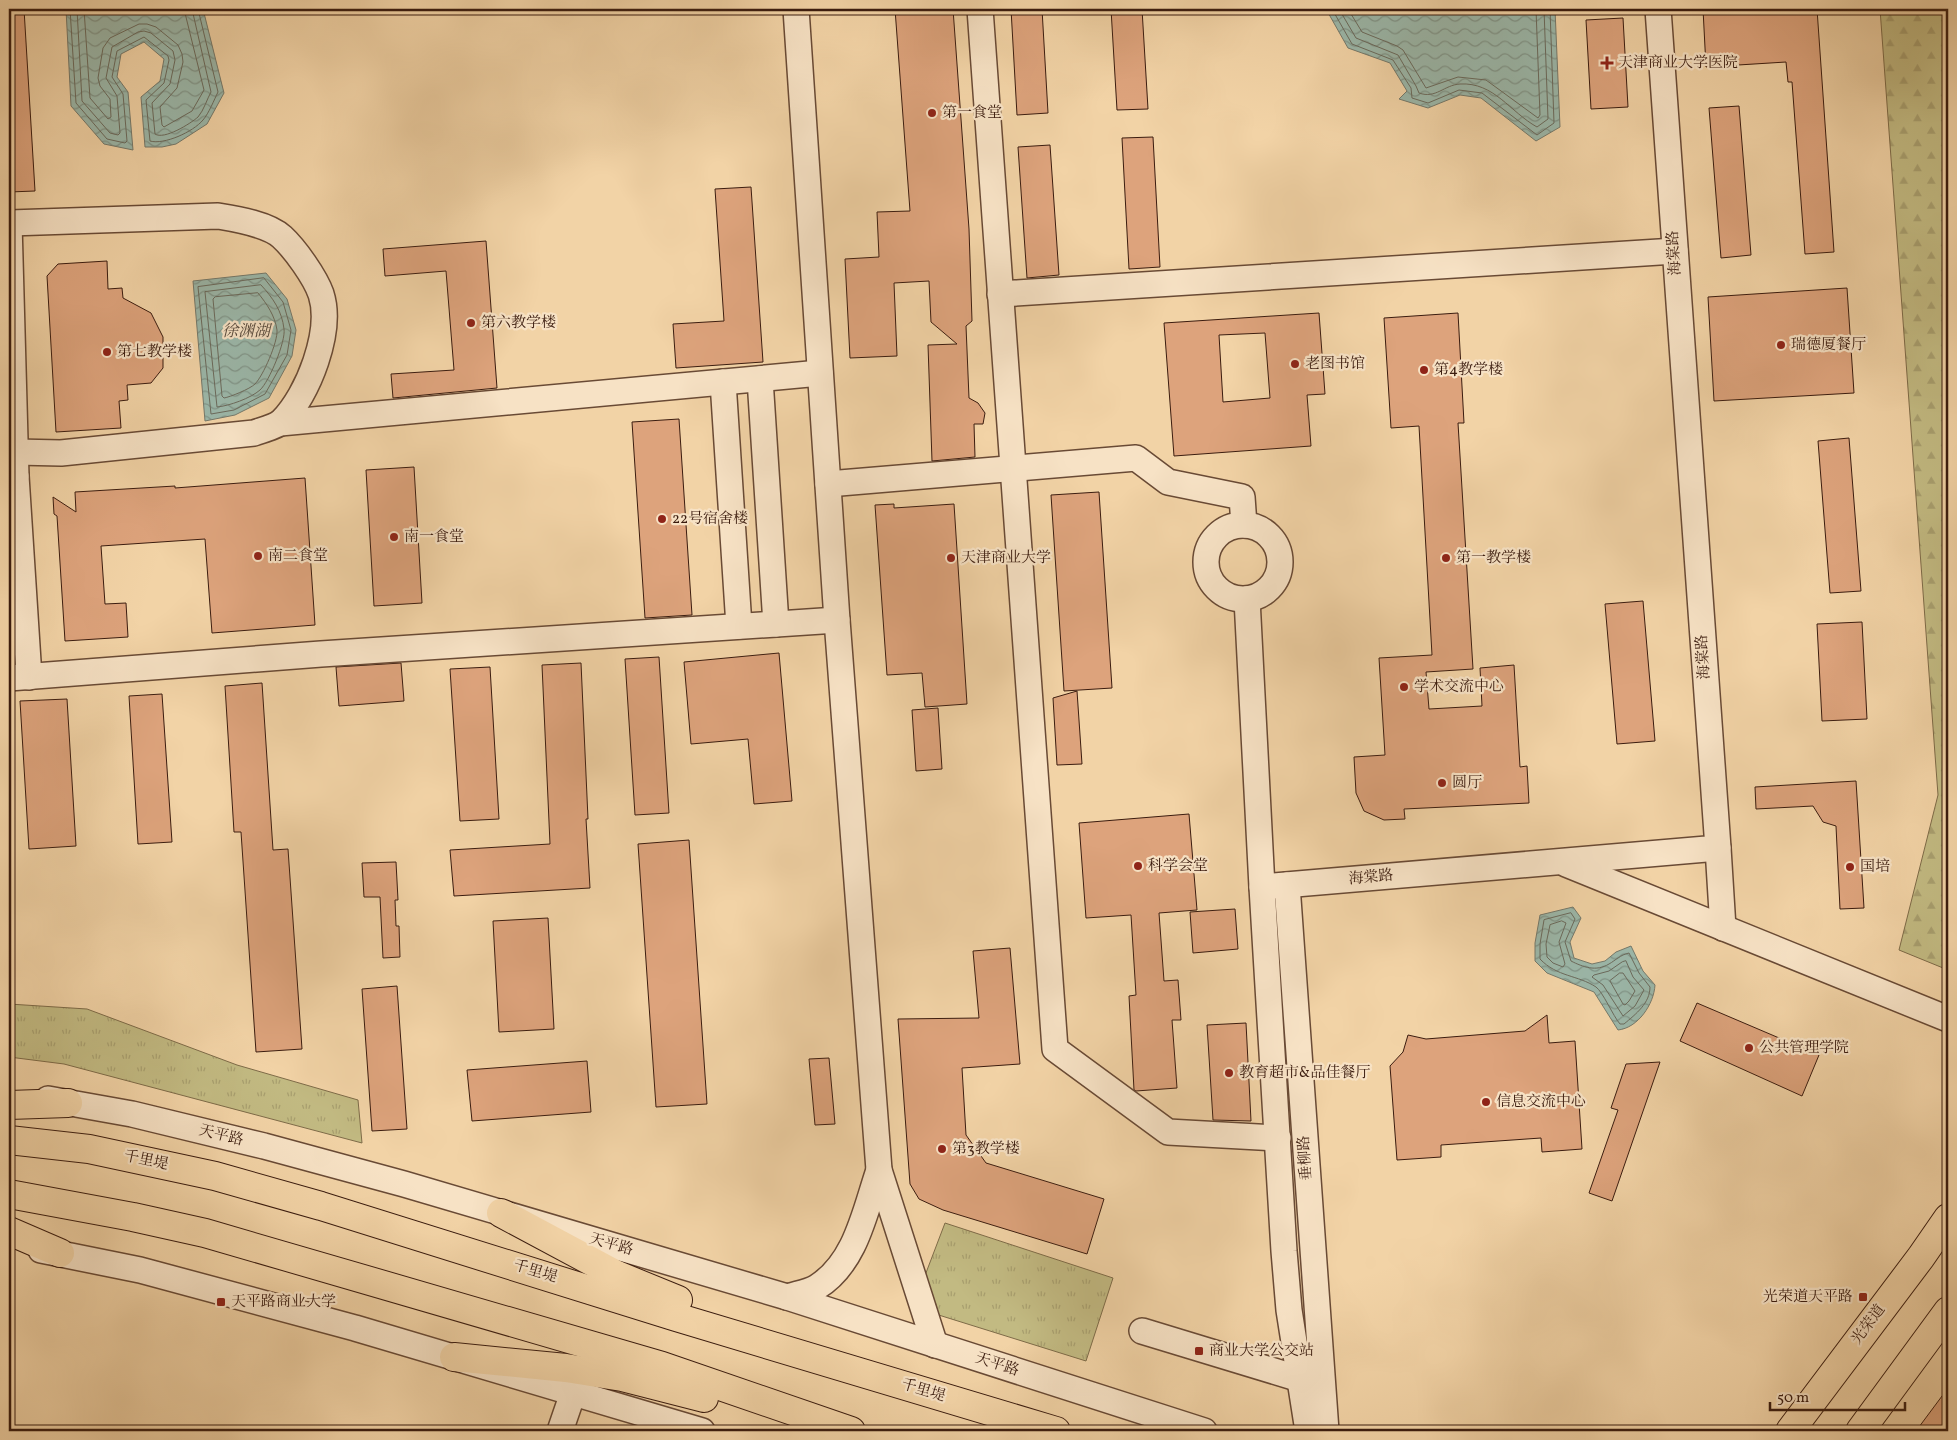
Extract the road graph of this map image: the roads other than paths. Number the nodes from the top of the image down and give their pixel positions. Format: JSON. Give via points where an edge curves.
{"nodes":[{"id":1,"x":796,"y":9,"type":"edge"},
{"id":2,"x":980,"y":9,"type":"edge"},
{"id":3,"x":1658,"y":9,"type":"edge"},
{"id":4,"x":9,"y":223,"type":"edge"},
{"id":5,"x":1675,"y":252,"type":"junction"},
{"id":6,"x":1000,"y":294,"type":"junction"},
{"id":7,"x":820,"y":373,"type":"junction"},
{"id":8,"x":760,"y":379,"type":"junction"},
{"id":9,"x":723,"y":382,"type":"junction"},
{"id":10,"x":280,"y":423,"type":"junction"},
{"id":11,"x":14,"y":468,"type":"edge"},
{"id":12,"x":1013,"y":468,"type":"junction"},
{"id":13,"x":828,"y":484,"type":"junction"},
{"id":14,"x":1244,"y":525,"type":"junction"},
{"id":15,"x":1247,"y":599,"type":"junction"},
{"id":16,"x":837,"y":620,"type":"junction"},
{"id":17,"x":776,"y":624,"type":"junction"},
{"id":18,"x":739,"y":626,"type":"junction"},
{"id":19,"x":19,"y":677,"type":"edge"},
{"id":20,"x":1718,"y":848,"type":"junction"},
{"id":21,"x":1561,"y":862,"type":"junction"},
{"id":22,"x":1287,"y":885,"type":"junction"},
{"id":23,"x":1262,"y":887,"type":"junction"},
{"id":24,"x":1723,"y":928,"type":"junction"},
{"id":25,"x":1948,"y":1019,"type":"edge"},
{"id":26,"x":9,"y":1092,"type":"edge"},
{"id":27,"x":68,"y":1103,"type":"junction"},
{"id":28,"x":9,"y":1105,"type":"edge"},
{"id":29,"x":1278,"y":1138,"type":"junction"},
{"id":30,"x":9,"y":1140,"type":"edge"},
{"id":31,"x":879,"y":1170,"type":"junction"},
{"id":32,"x":9,"y":1194,"type":"edge"},
{"id":33,"x":501,"y":1213,"type":"junction"},
{"id":34,"x":1948,"y":1218,"type":"edge"},
{"id":35,"x":9,"y":1231,"type":"edge"},
{"id":36,"x":9,"y":1244,"type":"edge"},
{"id":37,"x":60,"y":1253,"type":"junction"},
{"id":38,"x":787,"y":1296,"type":"junction"},
{"id":39,"x":680,"y":1310,"type":"junction"},
{"id":40,"x":1948,"y":1311,"type":"edge"},
{"id":41,"x":1142,"y":1331,"type":"dead end"},
{"id":42,"x":934,"y":1345,"type":"junction"},
{"id":43,"x":454,"y":1357,"type":"junction"},
{"id":44,"x":660,"y":1376,"type":"junction"},
{"id":45,"x":1300,"y":1379,"type":"junction"},
{"id":46,"x":573,"y":1393,"type":"junction"},
{"id":47,"x":1324,"y":1406,"type":"junction"},
{"id":48,"x":560,"y":1431,"type":"edge"},
{"id":49,"x":702,"y":1431,"type":"edge"},
{"id":50,"x":836,"y":1431,"type":"edge"},
{"id":51,"x":850,"y":1431,"type":"edge"},
{"id":52,"x":1056,"y":1431,"type":"edge"},
{"id":53,"x":1204,"y":1431,"type":"edge"},
{"id":54,"x":1308,"y":1431,"type":"edge"},
{"id":55,"x":1326,"y":1431,"type":"edge"},
{"id":56,"x":1790,"y":1431,"type":"edge"},
{"id":57,"x":1860,"y":1431,"type":"edge"}],
"edges":[{"from":1,"to":7,"type":"street"},
{"from":2,"to":6,"type":"street"},
{"from":3,"to":5,"type":"street","name":"海棠路"},
{"from":4,"to":10,"type":"street","via":[[218,216],[247,220],[281,236],[302,260],[321,294],[324,320],[319,351],[302,396]]},
{"from":4,"to":11,"type":"street"},
{"from":5,"to":6,"type":"street"},
{"from":5,"to":20,"type":"street","name":"海棠路"},
{"from":6,"to":12,"type":"street"},
{"from":7,"to":8,"type":"street"},
{"from":7,"to":13,"type":"street"},
{"from":8,"to":9,"type":"street"},
{"from":8,"to":17,"type":"street"},
{"from":9,"to":10,"type":"street"},
{"from":9,"to":18,"type":"street"},
{"from":10,"to":11,"type":"street","via":[[254,433],[62,453]]},
{"from":11,"to":19,"type":"street"},
{"from":12,"to":13,"type":"street"},
{"from":12,"to":14,"type":"street","via":[[1136,458],[1168,482],[1242,497]]},
{"from":12,"to":29,"type":"street","via":[[1054,1050],[1168,1132]]},
{"from":13,"to":16,"type":"street"},
{"from":14,"to":15,"type":"street","via":[[1267,533],[1275,543],[1280,567],[1269,589]]},
{"from":14,"to":15,"type":"street","via":[[1226,530],[1213,541],[1206,564],[1209,576],[1224,594]]},
{"from":15,"to":23,"type":"street","name":"垂柳路"},
{"from":16,"to":17,"type":"street"},
{"from":16,"to":31,"type":"street"},
{"from":17,"to":18,"type":"street"},
{"from":18,"to":19,"type":"street"},
{"from":20,"to":21,"type":"street","name":"海棠路"},
{"from":20,"to":24,"type":"street"},
{"from":21,"to":22,"type":"street","name":"海棠路"},
{"from":21,"to":24,"type":"street"},
{"from":22,"to":23,"type":"street","name":"海棠路"},
{"from":22,"to":47,"type":"street","name":"垂柳路"},
{"from":23,"to":29,"type":"street","name":"垂柳路"},
{"from":24,"to":25,"type":"street"},
{"from":26,"to":27,"type":"street","name":"天平路"},
{"from":27,"to":28,"type":"main road"},
{"from":27,"to":33,"type":"street","name":"天平路","via":[[132,1114],[264,1146]]},
{"from":29,"to":45,"type":"street","name":"垂柳路","via":[[1288,1300]]},
{"from":30,"to":39,"type":"main road","name":"千里堤","via":[[89,1149],[215,1176]]},
{"from":31,"to":38,"type":"street","via":[[857,1236],[842,1266],[816,1288]]},
{"from":31,"to":42,"type":"street"},
{"from":32,"to":44,"type":"main road","via":[[205,1233]]},
{"from":33,"to":38,"type":"street","name":"天平路"},
{"from":33,"to":39,"type":"main road"},
{"from":34,"to":56,"type":"main road","name":"光荣道"},
{"from":35,"to":37,"type":"main road"},
{"from":36,"to":37,"type":"street"},
{"from":37,"to":43,"type":"street","via":[[140,1270]]},
{"from":38,"to":42,"type":"street","name":"天平路"},
{"from":39,"to":52,"type":"main road","name":"千里堤","via":[[873,1375]]},
{"from":40,"to":57,"type":"main road"},
{"from":41,"to":45,"type":"street"},
{"from":42,"to":53,"type":"street","name":"天平路"},
{"from":43,"to":44,"type":"main road","via":[[566,1368],[622,1378]]},
{"from":43,"to":46,"type":"street"},
{"from":44,"to":50,"type":"main road"},
{"from":44,"to":51,"type":"main road"},
{"from":45,"to":47,"type":"street","via":[[1315,1388]]},
{"from":45,"to":54,"type":"street","name":"垂柳路"},
{"from":46,"to":48,"type":"street"},
{"from":46,"to":49,"type":"street"},
{"from":47,"to":55,"type":"street","name":"垂柳路"}]}
